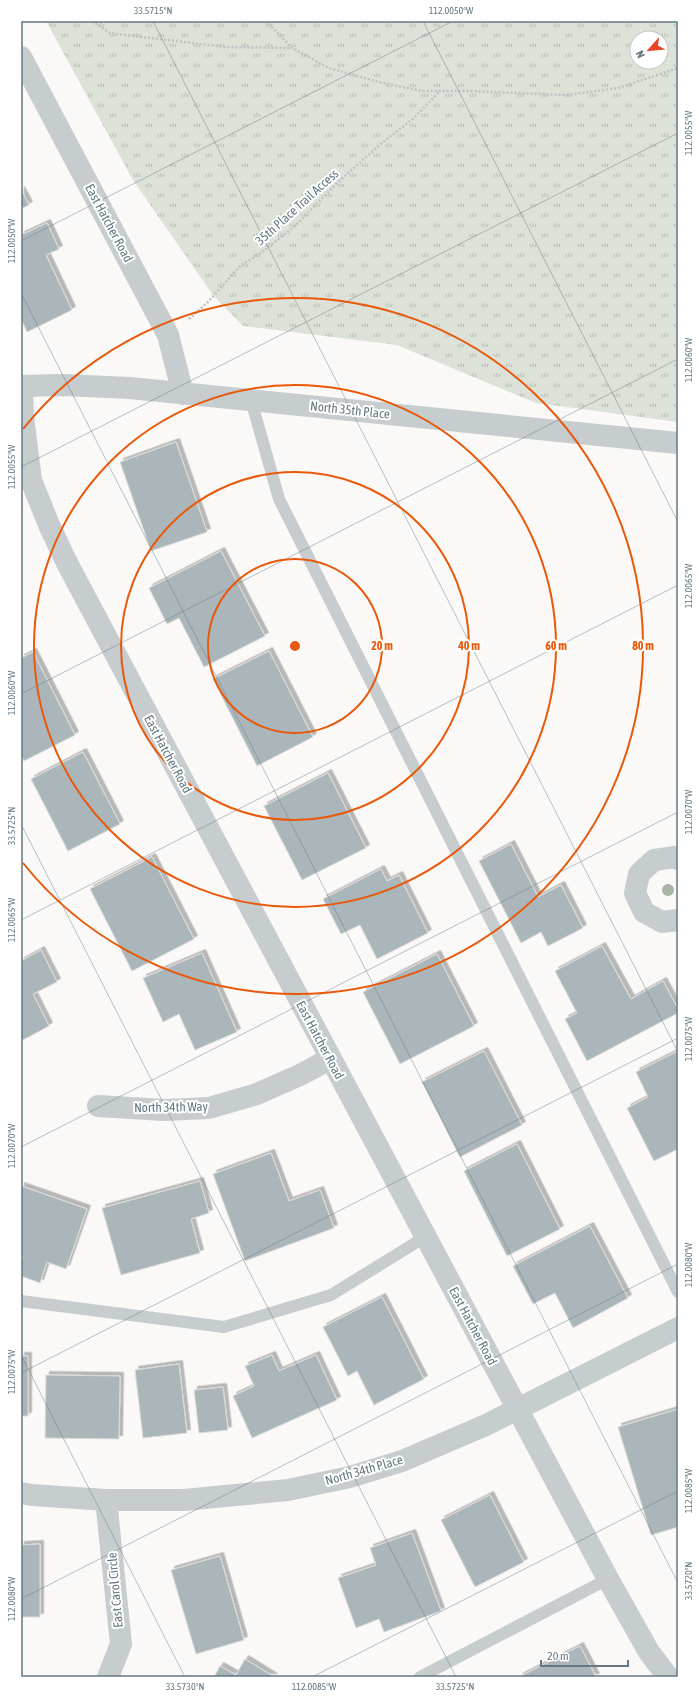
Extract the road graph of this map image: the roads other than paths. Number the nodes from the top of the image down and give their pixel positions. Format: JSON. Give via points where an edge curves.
{"nodes":[{"id":1,"x":21,"y":57,"type":"edge"},
{"id":2,"x":22,"y":386,"type":"edge"},
{"id":3,"x":183,"y":394,"type":"junction"},
{"id":4,"x":251,"y":400,"type":"junction"},
{"id":5,"x":678,"y":444,"type":"edge"},
{"id":6,"x":678,"y":859,"type":"edge"},
{"id":7,"x":678,"y":920,"type":"edge"},
{"id":8,"x":330,"y":1059,"type":"junction"},
{"id":9,"x":98,"y":1106,"type":"dead end"},
{"id":10,"x":426,"y":1237,"type":"junction"},
{"id":11,"x":678,"y":1292,"type":"edge"},
{"id":12,"x":21,"y":1301,"type":"edge"},
{"id":13,"x":678,"y":1328,"type":"edge"},
{"id":14,"x":518,"y":1408,"type":"junction"},
{"id":15,"x":21,"y":1493,"type":"edge"},
{"id":16,"x":106,"y":1500,"type":"junction"},
{"id":17,"x":608,"y":1579,"type":"junction"},
{"id":18,"x":108,"y":1677,"type":"edge"},
{"id":19,"x":420,"y":1677,"type":"edge"},
{"id":20,"x":668,"y":1677,"type":"edge"}],
"edges":[{"from":1,"to":3,"type":"street","name":"East Hatcher Road","via":[[168,335]]},
{"from":2,"to":3,"type":"street","name":"North 35th Place","via":[[130,388]]},
{"from":2,"to":8,"type":"street","name":"East Hatcher Road","via":[[31,480],[49,525]]},
{"from":3,"to":4,"type":"street","name":"North 35th Place"},
{"from":4,"to":5,"type":"street","name":"North 35th Place"},
{"from":4,"to":11,"type":"lane","via":[[279,500]]},
{"from":6,"to":7,"type":"street","via":[[675,857],[654,860],[639,874],[635,893],[644,912],[662,922]]},
{"from":8,"to":9,"type":"street","name":"North 34th Way","via":[[257,1094],[209,1108],[164,1110]]},
{"from":8,"to":10,"type":"street","name":"East Hatcher Road"},
{"from":10,"to":12,"type":"lane","via":[[331,1295],[224,1327]]},
{"from":10,"to":14,"type":"street","name":"East Hatcher Road"},
{"from":13,"to":14,"type":"street","name":"North 34th Place"},
{"from":14,"to":16,"type":"street","name":"North 34th Place","via":[[486,1425],[402,1460],[350,1476],[288,1490],[199,1499]]},
{"from":14,"to":17,"type":"street","name":"East Hatcher Road"},
{"from":15,"to":16,"type":"street","name":"North 34th Place"},
{"from":16,"to":18,"type":"street","name":"East Carol Circle","via":[[120,1644]]},
{"from":17,"to":19,"type":"lane"},
{"from":17,"to":20,"type":"street","name":"East Hatcher Road","via":[[649,1652]]}]}
